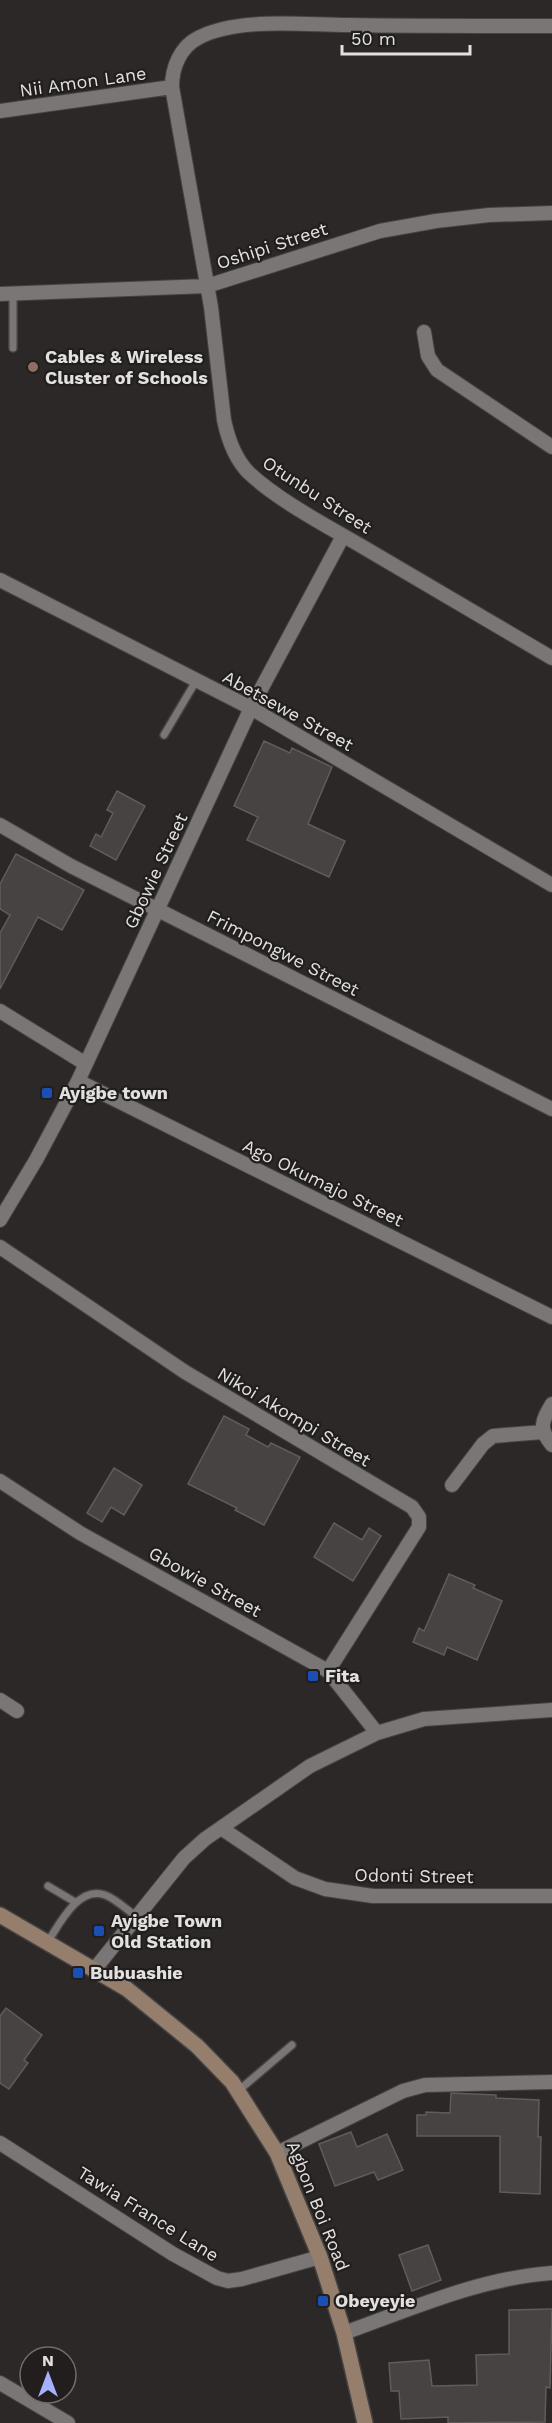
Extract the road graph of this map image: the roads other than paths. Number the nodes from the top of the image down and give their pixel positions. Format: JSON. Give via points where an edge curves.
{"nodes":[{"id":1,"x":552,"y":26,"type":"edge"},
{"id":2,"x":172,"y":87,"type":"junction"},
{"id":3,"x":0,"y":111,"type":"edge"},
{"id":4,"x":552,"y":213,"type":"edge"},
{"id":5,"x":207,"y":286,"type":"junction"},
{"id":6,"x":6,"y":293,"type":"edge"},
{"id":7,"x":424,"y":332,"type":"dead end"},
{"id":8,"x":13,"y":348,"type":"dead end"},
{"id":9,"x":552,"y":447,"type":"edge"},
{"id":10,"x":343,"y":536,"type":"junction"},
{"id":11,"x":0,"y":580,"type":"edge"},
{"id":12,"x":552,"y":658,"type":"edge"},
{"id":13,"x":196,"y":681,"type":"junction"},
{"id":14,"x":251,"y":708,"type":"junction"},
{"id":15,"x":164,"y":735,"type":"dead end"},
{"id":16,"x":0,"y":825,"type":"edge"},
{"id":17,"x":552,"y":885,"type":"edge"},
{"id":18,"x":158,"y":910,"type":"junction"},
{"id":19,"x":0,"y":1011,"type":"edge"},
{"id":20,"x":86,"y":1064,"type":"junction"},
{"id":21,"x":78,"y":1081,"type":"junction"},
{"id":22,"x":552,"y":1109,"type":"edge"},
{"id":23,"x":0,"y":1220,"type":"edge"},
{"id":24,"x":0,"y":1247,"type":"edge"},
{"id":25,"x":552,"y":1317,"type":"edge"},
{"id":26,"x":552,"y":1404,"type":"edge"},
{"id":27,"x":543,"y":1432,"type":"junction"},
{"id":28,"x":552,"y":1445,"type":"edge"},
{"id":29,"x":0,"y":1481,"type":"edge"},
{"id":30,"x":452,"y":1485,"type":"dead end"},
{"id":31,"x":328,"y":1671,"type":"junction"},
{"id":32,"x":0,"y":1700,"type":"edge"},
{"id":33,"x":552,"y":1710,"type":"edge"},
{"id":34,"x":17,"y":1711,"type":"dead end"},
{"id":35,"x":377,"y":1733,"type":"junction"},
{"id":36,"x":221,"y":1828,"type":"junction"},
{"id":37,"x":48,"y":1886,"type":"dead end"},
{"id":38,"x":552,"y":1896,"type":"edge"},
{"id":39,"x":75,"y":1902,"type":"junction"},
{"id":40,"x":0,"y":1915,"type":"edge"},
{"id":41,"x":136,"y":1917,"type":"junction"},
{"id":42,"x":47,"y":1943,"type":"junction"},
{"id":43,"x":94,"y":1970,"type":"junction"},
{"id":44,"x":292,"y":2045,"type":"dead end"},
{"id":45,"x":552,"y":2082,"type":"edge"},
{"id":46,"x":238,"y":2091,"type":"junction"},
{"id":47,"x":0,"y":2143,"type":"edge"},
{"id":48,"x":277,"y":2153,"type":"junction"},
{"id":49,"x":320,"y":2257,"type":"junction"},
{"id":50,"x":552,"y":2273,"type":"edge"},
{"id":51,"x":344,"y":2333,"type":"junction"},
{"id":52,"x":0,"y":2383,"type":"edge"},
{"id":53,"x":68,"y":2423,"type":"edge"},
{"id":54,"x":365,"y":2423,"type":"edge"}],
"edges":[{"from":1,"to":2,"type":"street","via":[[232,28],[196,38],[172,70]]},
{"from":2,"to":3,"type":"street","name":"Nii Amon Lane"},
{"from":2,"to":5,"type":"street","name":"Otunbu Street"},
{"from":4,"to":5,"type":"street","name":"Oshipi Street","via":[[489,215],[380,231]]},
{"from":5,"to":6,"type":"street","name":"Oshipi Street"},
{"from":5,"to":10,"type":"street","name":"Otunbu Street","via":[[224,420],[236,453],[247,471],[266,488]]},
{"from":6,"to":8,"type":"lane"},
{"from":7,"to":9,"type":"street","via":[[428,356],[437,370]]},
{"from":10,"to":12,"type":"street","name":"Otunbu Street"},
{"from":10,"to":14,"type":"street","name":"Gbowie Street"},
{"from":11,"to":13,"type":"street","name":"Abetsewe Street"},
{"from":13,"to":14,"type":"street","name":"Abetsewe Street"},
{"from":13,"to":15,"type":"lane"},
{"from":14,"to":17,"type":"street","name":"Abetsewe Street"},
{"from":14,"to":18,"type":"street","name":"Gbowie Street"},
{"from":16,"to":18,"type":"street","name":"Frimpongwe Street"},
{"from":18,"to":20,"type":"street","name":"Gbowie Street"},
{"from":18,"to":22,"type":"street","name":"Frimpongwe Street"},
{"from":19,"to":20,"type":"street"},
{"from":20,"to":21,"type":"street","name":"Gbowie Street"},
{"from":21,"to":23,"type":"street","name":"Gbowie Street"},
{"from":21,"to":25,"type":"street","name":"Ago Okumajo Street"},
{"from":24,"to":31,"type":"street","name":"Nikoi Akompi Street","via":[[185,1372],[412,1507],[419,1517],[419,1527]]},
{"from":26,"to":27,"type":"street","via":[[542,1421]]},
{"from":27,"to":28,"type":"street"},
{"from":27,"to":30,"type":"street","via":[[493,1436]]},
{"from":29,"to":31,"type":"street","name":"Gbowie Street","via":[[80,1533]]},
{"from":31,"to":35,"type":"street","name":"Gbowie Street"},
{"from":32,"to":34,"type":"street"},
{"from":33,"to":35,"type":"street","via":[[424,1719]]},
{"from":35,"to":36,"type":"street","via":[[310,1766]]},
{"from":36,"to":38,"type":"street","name":"Odonti Street","via":[[295,1878],[325,1889],[373,1896]]},
{"from":36,"to":41,"type":"street","via":[[184,1858]]},
{"from":37,"to":39,"type":"lane"},
{"from":39,"to":41,"type":"lane","via":[[98,1893],[108,1895]]},
{"from":39,"to":42,"type":"lane"},
{"from":40,"to":42,"type":"street","name":"Agbon Boi Road"},
{"from":41,"to":43,"type":"street"},
{"from":42,"to":43,"type":"street","name":"Agbon Boi Road"},
{"from":43,"to":46,"type":"street","name":"Agbon Boi Road","via":[[127,1989],[184,2035]]},
{"from":44,"to":46,"type":"lane"},
{"from":45,"to":48,"type":"street","via":[[425,2085],[403,2091]]},
{"from":46,"to":48,"type":"street","name":"Agbon Boi Road"},
{"from":47,"to":49,"type":"street","name":"Tawia France Lane","via":[[173,2254],[218,2278],[242,2279]]},
{"from":48,"to":49,"type":"street","name":"Agbon Boi Road"},
{"from":49,"to":51,"type":"street","name":"Agbon Boi Road"},
{"from":50,"to":51,"type":"street","via":[[483,2285]]},
{"from":51,"to":54,"type":"street","name":"Agbon Boi Road"},
{"from":52,"to":53,"type":"street"}]}
